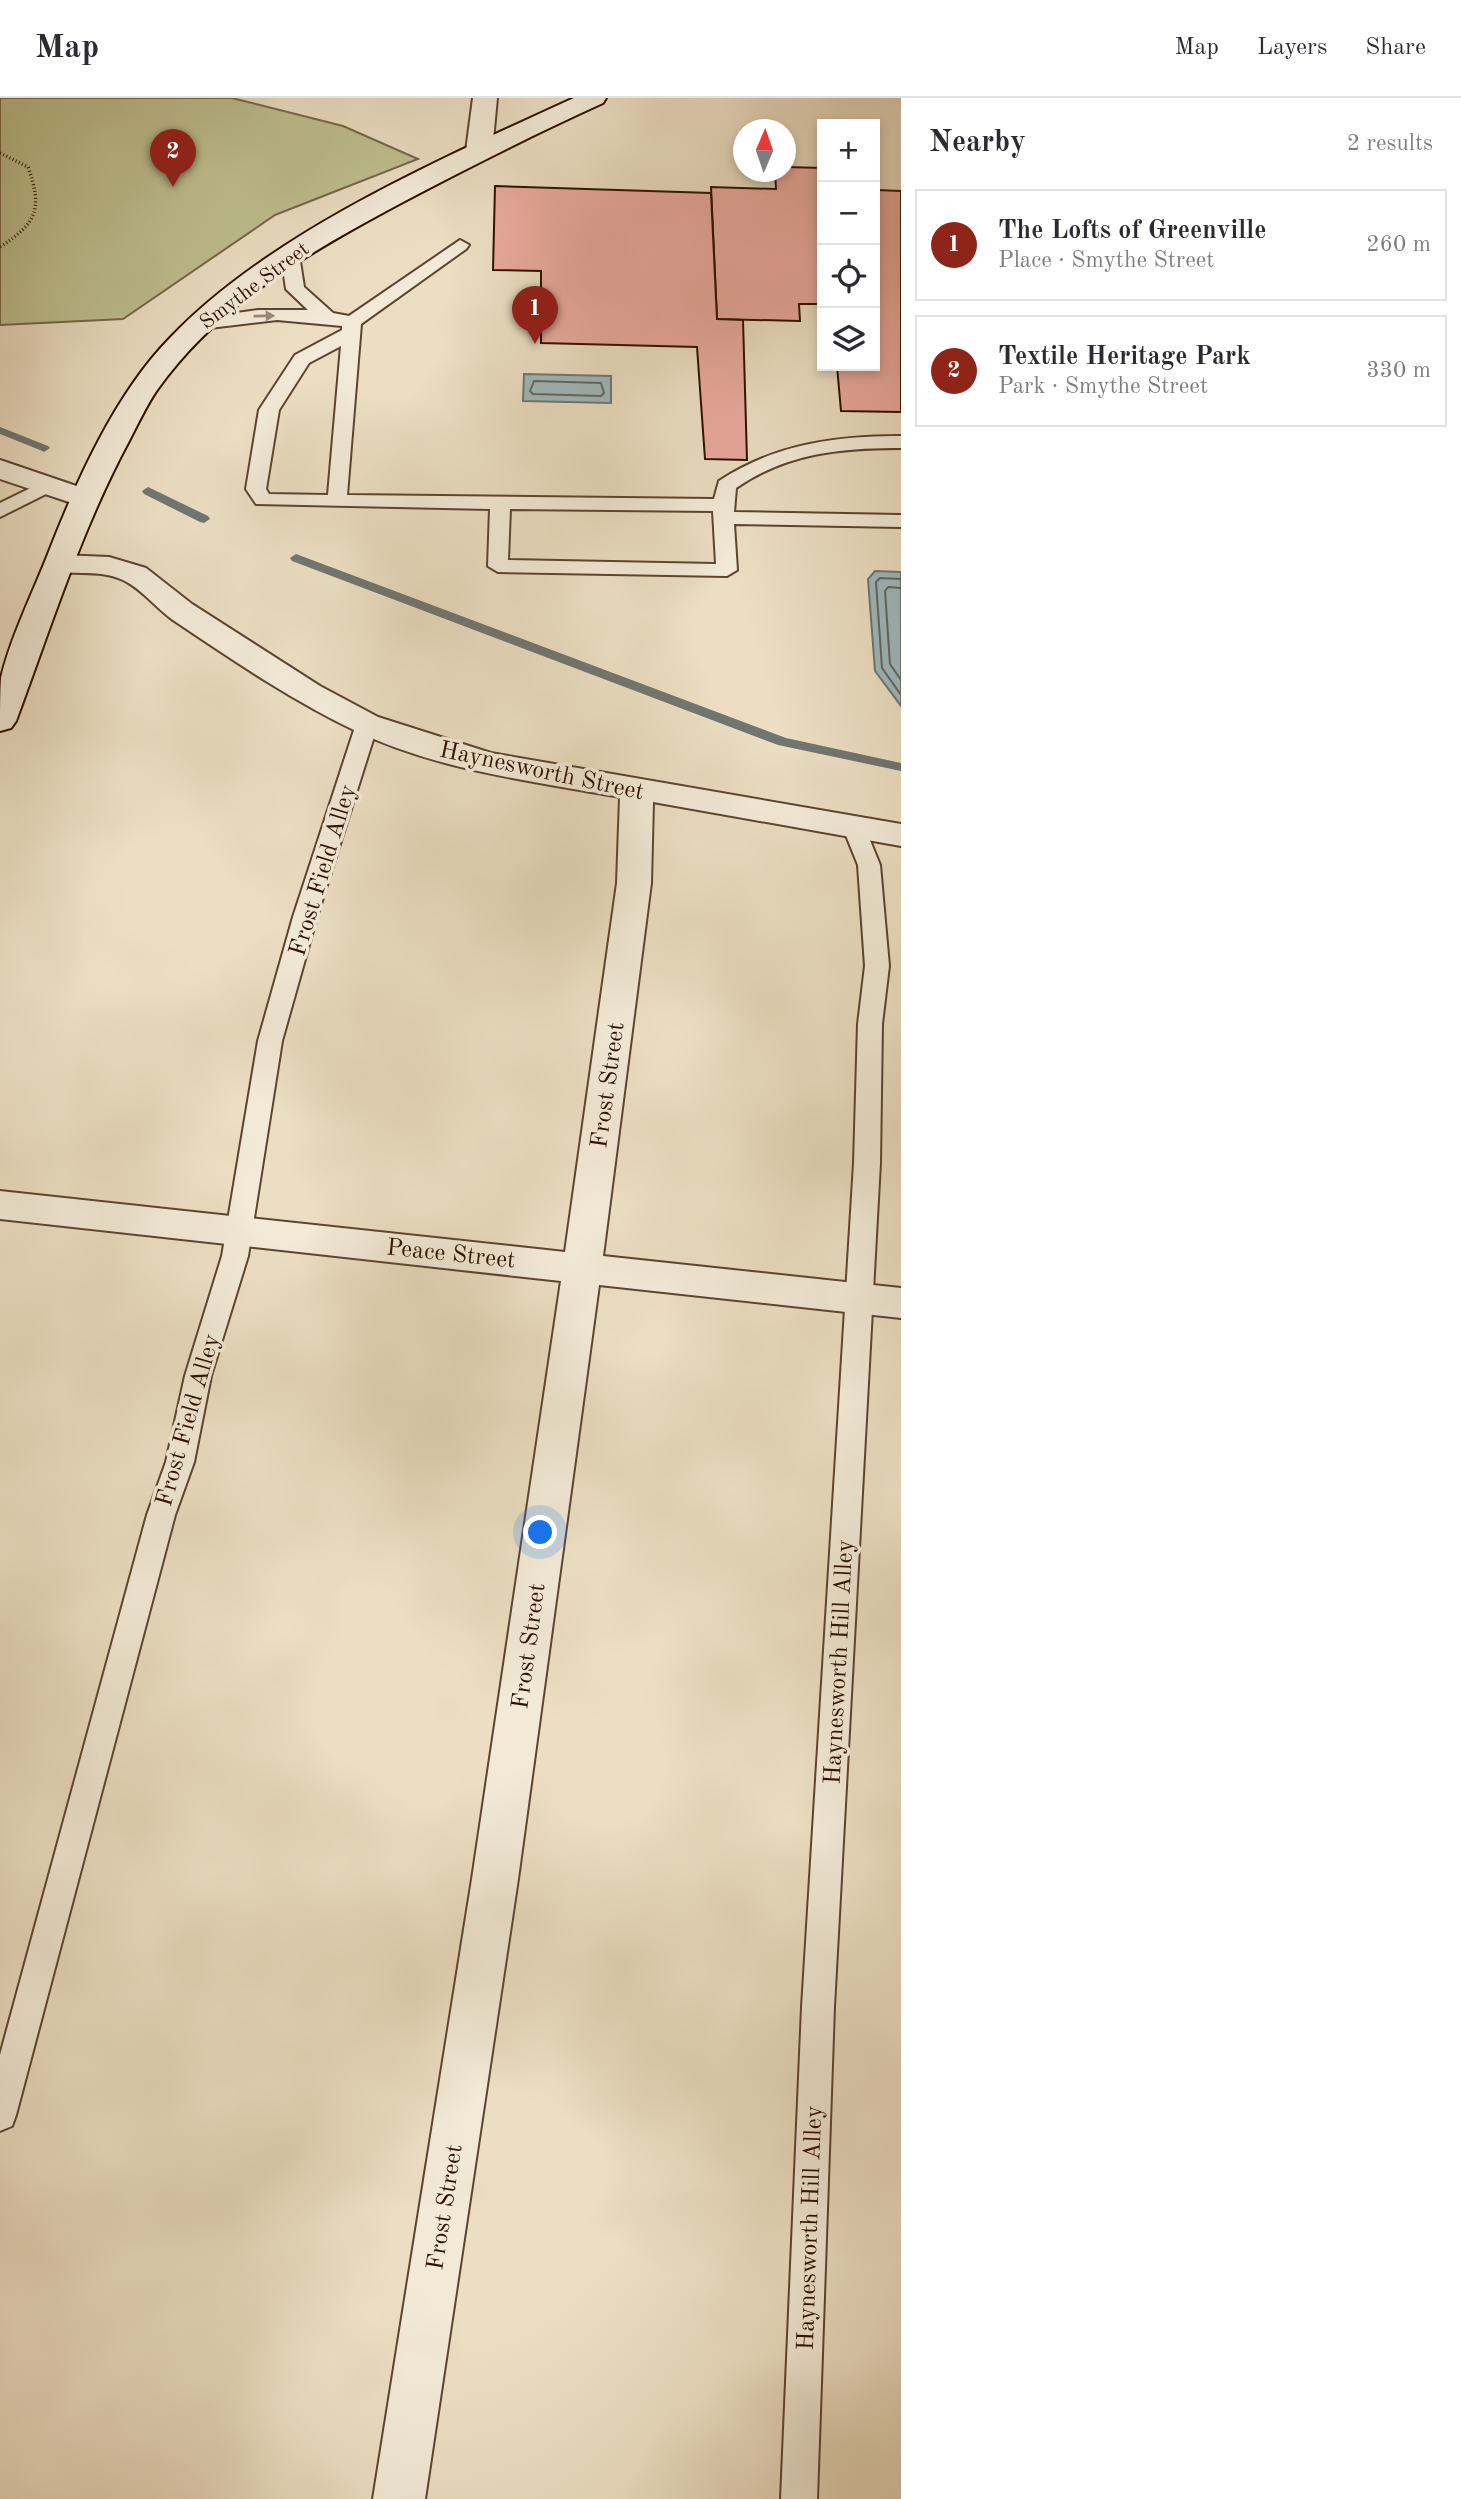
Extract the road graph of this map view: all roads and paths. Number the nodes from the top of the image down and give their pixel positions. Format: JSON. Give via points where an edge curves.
{"nodes":[{"id":1,"x":485,"y":98,"type":"edge"},
{"id":2,"x":594,"y":98,"type":"edge"},
{"id":3,"x":480,"y":151,"type":"junction"},
{"id":4,"x":0,"y":153,"type":"edge"},
{"id":5,"x":460,"y":245,"type":"dead end"},
{"id":6,"x":0,"y":247,"type":"edge"},
{"id":7,"x":290,"y":255,"type":"junction"},
{"id":8,"x":326,"y":316,"type":"junction"},
{"id":9,"x":201,"y":323,"type":"junction"},
{"id":10,"x":352,"y":328,"type":"junction"},
{"id":11,"x":901,"y":442,"type":"edge"},
{"id":12,"x":0,"y":469,"type":"edge"},
{"id":13,"x":47,"y":486,"type":"junction"},
{"id":14,"x":84,"y":498,"type":"junction"},
{"id":15,"x":337,"y":500,"type":"junction"},
{"id":16,"x":500,"y":503,"type":"junction"},
{"id":17,"x":0,"y":511,"type":"edge"},
{"id":18,"x":724,"y":512,"type":"junction"},
{"id":19,"x":901,"y":521,"type":"edge"},
{"id":20,"x":61,"y":564,"type":"junction"},
{"id":21,"x":0,"y":721,"type":"edge"},
{"id":22,"x":367,"y":724,"type":"junction"},
{"id":23,"x":637,"y":791,"type":"junction"},
{"id":24,"x":855,"y":828,"type":"junction"},
{"id":25,"x":901,"y":835,"type":"edge"},
{"id":26,"x":0,"y":1205,"type":"edge"},
{"id":27,"x":239,"y":1230,"type":"junction"},
{"id":28,"x":582,"y":1267,"type":"junction"},
{"id":29,"x":858,"y":1299,"type":"junction"},
{"id":30,"x":901,"y":1303,"type":"edge"},
{"id":31,"x":0,"y":2115,"type":"edge"},
{"id":32,"x":400,"y":2499,"type":"edge"},
{"id":33,"x":799,"y":2499,"type":"edge"}],
"edges":[{"from":1,"to":3,"type":"street"},
{"from":2,"to":3,"type":"street","name":"Smythe Street"},
{"from":3,"to":7,"type":"street","name":"Smythe Street"},
{"from":4,"to":6,"type":"path","via":[[28,167],[38,191],[39,211],[22,233]]},
{"from":5,"to":10,"type":"lane"},
{"from":7,"to":8,"type":"lane","via":[[295,289]]},
{"from":7,"to":9,"type":"street","name":"Smythe Street"},
{"from":9,"to":8,"type":"lane","one_way":true,"via":[[260,315]]},
{"from":8,"to":10,"type":"lane"},
{"from":9,"to":14,"type":"street","name":"Smythe Street","via":[[143,390]]},
{"from":10,"to":15,"type":"lane"},
{"from":10,"to":15,"type":"lane","via":[[302,359],[269,410],[256,489],[263,500]]},
{"from":11,"to":18,"type":"lane","via":[[817,445],[747,469],[726,485]]},
{"from":12,"to":13,"type":"street"},
{"from":13,"to":14,"type":"street"},
{"from":13,"to":17,"type":"lane"},
{"from":14,"to":20,"type":"street","name":"Smythe Street"},
{"from":15,"to":16,"type":"lane"},
{"from":16,"to":18,"type":"lane"},
{"from":16,"to":18,"type":"lane","via":[[498,566],[727,570]]},
{"from":18,"to":19,"type":"lane"},
{"from":20,"to":21,"type":"street","name":"Smythe Street"},
{"from":20,"to":22,"type":"street","name":"Haynesworth Street","via":[[109,566],[135,574],[181,611],[309,693]]},
{"from":22,"to":23,"type":"street","name":"Haynesworth Street","via":[[490,763]]},
{"from":22,"to":27,"type":"lane","name":"Frost Field Alley","via":[[270,1041]]},
{"from":23,"to":24,"type":"street","name":"Haynesworth Street"},
{"from":23,"to":28,"type":"street","name":"Frost Street","via":[[634,883]]},
{"from":24,"to":25,"type":"street","name":"Haynesworth Street"},
{"from":24,"to":29,"type":"lane","name":"Haynesworth Hill Alley","via":[[869,865],[877,966],[870,1024]]},
{"from":26,"to":27,"type":"street","name":"Peace Street"},
{"from":27,"to":28,"type":"street","name":"Peace Street"},
{"from":27,"to":31,"type":"lane","name":"Frost Field Alley","via":[[198,1376],[180,1462],[161,1515]]},
{"from":28,"to":29,"type":"street","name":"Peace Street"},
{"from":28,"to":32,"type":"street","name":"Frost Street"},
{"from":29,"to":30,"type":"street","name":"Peace Street"},
{"from":29,"to":33,"type":"lane","name":"Haynesworth Hill Alley","via":[[818,2007]]}]}
